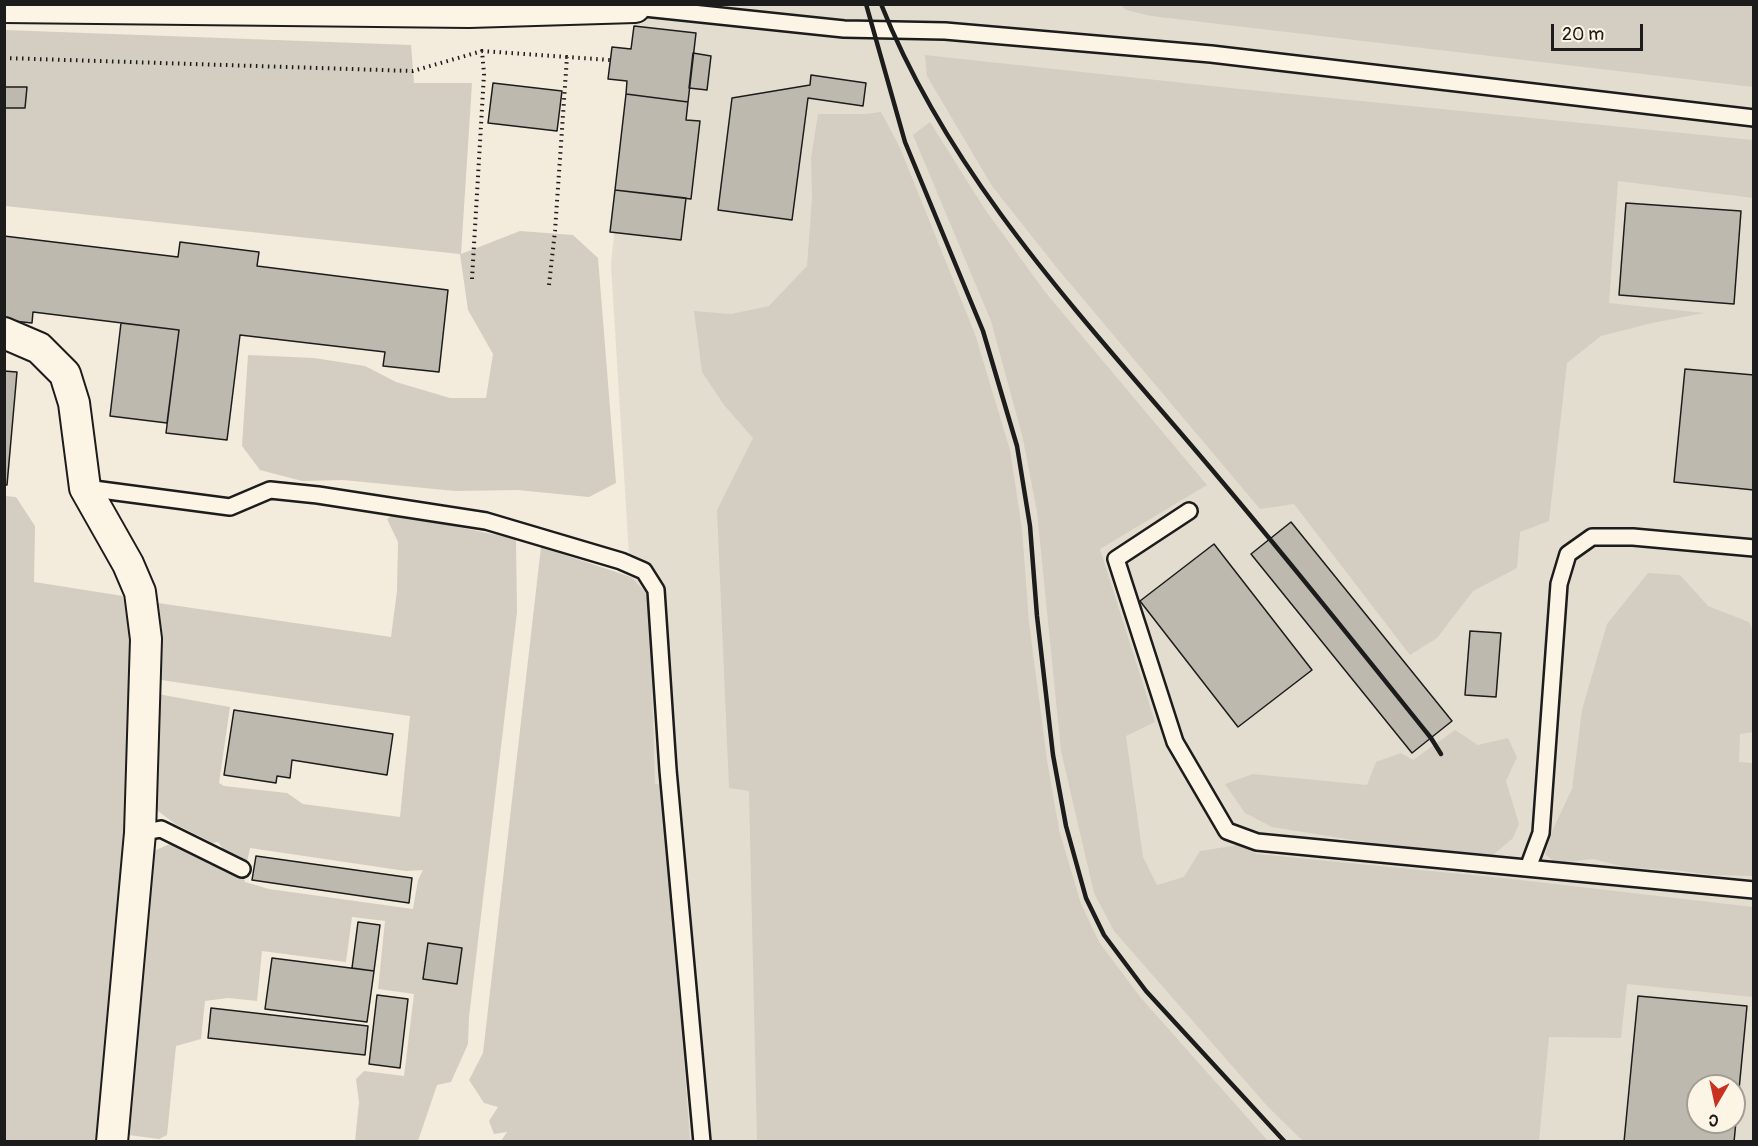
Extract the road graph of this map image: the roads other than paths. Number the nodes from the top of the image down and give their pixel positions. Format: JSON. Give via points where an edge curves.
{"nodes":[{"id":1,"x":4,"y":7,"type":"edge"},
{"id":2,"x":635,"y":7,"type":"joint"},
{"id":3,"x":470,"y":8,"type":"edge"},
{"id":4,"x":1754,"y":118,"type":"edge"},
{"id":5,"x":4,"y":333,"type":"edge"},
{"id":6,"x":85,"y":488,"type":"junction"},
{"id":7,"x":1189,"y":512,"type":"dead end"},
{"id":8,"x":1754,"y":548,"type":"edge"},
{"id":9,"x":140,"y":832,"type":"junction"},
{"id":10,"x":1528,"y":868,"type":"junction"},
{"id":11,"x":242,"y":869,"type":"dead end"},
{"id":12,"x":1754,"y":890,"type":"edge"},
{"id":13,"x":112,"y":1142,"type":"edge"},
{"id":14,"x":702,"y":1142,"type":"edge"}],
"edges":[{"from":1,"to":3,"type":"street"},
{"from":2,"to":3,"type":"street"},
{"from":2,"to":4,"type":"lane","via":[[844,29],[945,31],[1211,54]]},
{"from":5,"to":6,"type":"street","via":[[39,348],[65,374],[74,403]]},
{"from":6,"to":9,"type":"street","via":[[140,592],[146,639]]},
{"from":6,"to":14,"type":"lane","via":[[230,507],[270,490],[318,495],[486,521],[644,571],[656,590]]},
{"from":7,"to":10,"type":"lane","via":[[1116,559],[1175,742],[1227,831],[1257,842]]},
{"from":8,"to":10,"type":"lane","via":[[1592,537],[1568,554],[1559,584],[1541,833]]},
{"from":9,"to":11,"type":"lane","via":[[160,829]]},
{"from":9,"to":13,"type":"street"},
{"from":10,"to":12,"type":"lane"}]}
